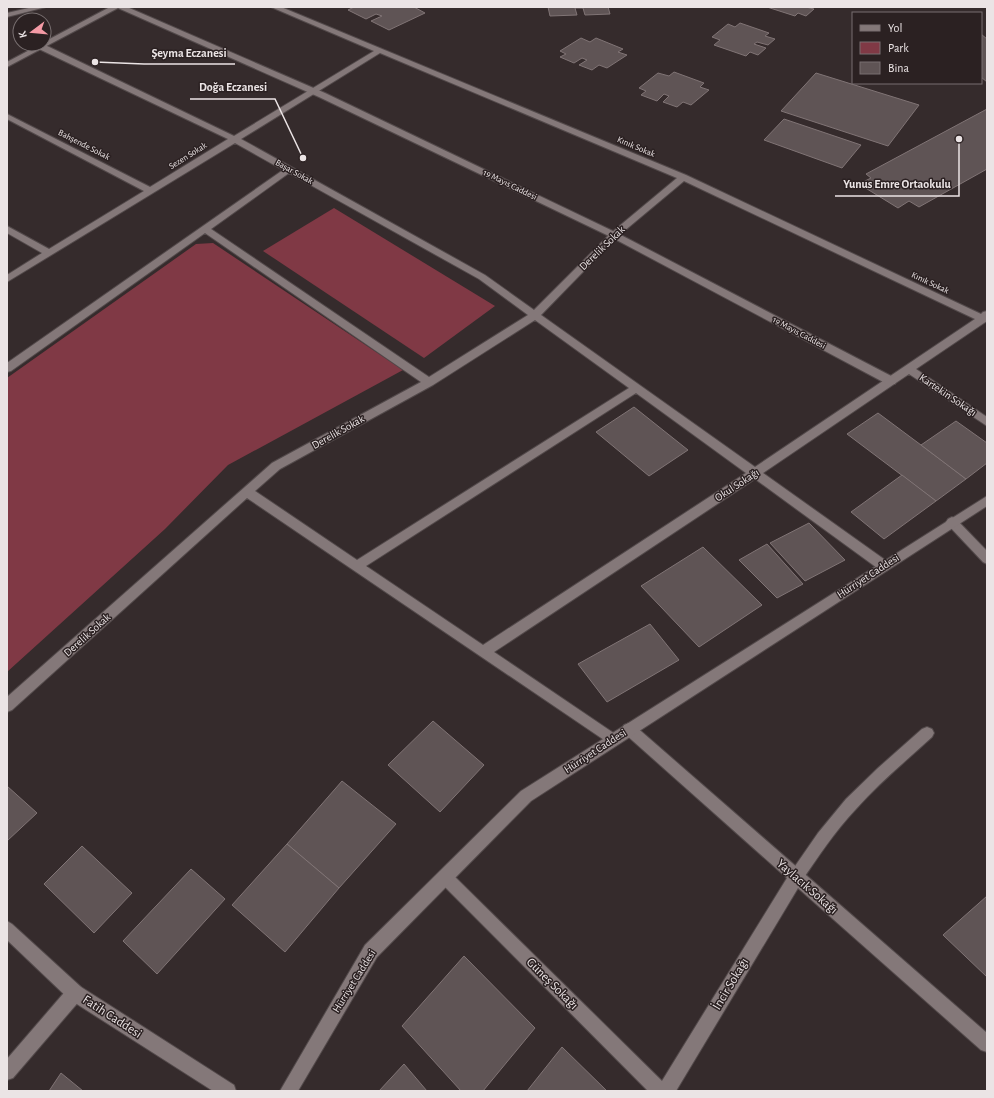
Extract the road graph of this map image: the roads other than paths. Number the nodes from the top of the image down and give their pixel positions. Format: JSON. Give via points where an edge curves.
{"nodes":[{"id":1,"x":42,"y":7,"type":"edge"},
{"id":2,"x":115,"y":7,"type":"edge"},
{"id":3,"x":121,"y":7,"type":"edge"},
{"id":4,"x":275,"y":7,"type":"edge"},
{"id":5,"x":7,"y":15,"type":"edge"},
{"id":6,"x":52,"y":42,"type":"edge"},
{"id":7,"x":380,"y":50,"type":"junction"},
{"id":8,"x":32,"y":52,"type":"edge"},
{"id":9,"x":52,"y":52,"type":"edge"},
{"id":10,"x":7,"y":64,"type":"edge"},
{"id":11,"x":313,"y":91,"type":"junction"},
{"id":12,"x":7,"y":116,"type":"edge"},
{"id":13,"x":234,"y":139,"type":"junction"},
{"id":14,"x":288,"y":169,"type":"junction"},
{"id":15,"x":683,"y":177,"type":"junction"},
{"id":16,"x":151,"y":191,"type":"junction"},
{"id":17,"x":7,"y":229,"type":"edge"},
{"id":18,"x":205,"y":229,"type":"junction"},
{"id":19,"x":614,"y":235,"type":"junction"},
{"id":20,"x":49,"y":253,"type":"junction"},
{"id":21,"x":7,"y":279,"type":"edge"},
{"id":22,"x":535,"y":315,"type":"junction"},
{"id":23,"x":985,"y":315,"type":"edge"},
{"id":24,"x":7,"y":368,"type":"edge"},
{"id":25,"x":909,"y":369,"type":"junction"},
{"id":26,"x":891,"y":381,"type":"junction"},
{"id":27,"x":429,"y":382,"type":"junction"},
{"id":28,"x":636,"y":388,"type":"junction"},
{"id":29,"x":987,"y":422,"type":"edge"},
{"id":30,"x":755,"y":473,"type":"junction"},
{"id":31,"x":247,"y":492,"type":"junction"},
{"id":32,"x":987,"y":500,"type":"edge"},
{"id":33,"x":952,"y":522,"type":"junction"},
{"id":34,"x":987,"y":559,"type":"edge"},
{"id":35,"x":357,"y":566,"type":"junction"},
{"id":36,"x":884,"y":566,"type":"junction"},
{"id":37,"x":483,"y":652,"type":"junction"},
{"id":38,"x":7,"y":706,"type":"edge"},
{"id":39,"x":629,"y":729,"type":"junction"},
{"id":40,"x":927,"y":733,"type":"dead end"},
{"id":41,"x":613,"y":740,"type":"junction"},
{"id":42,"x":445,"y":877,"type":"junction"},
{"id":43,"x":796,"y":877,"type":"junction"},
{"id":44,"x":7,"y":928,"type":"edge"},
{"id":45,"x":75,"y":993,"type":"junction"},
{"id":46,"x":987,"y":1044,"type":"edge"},
{"id":47,"x":7,"y":1072,"type":"edge"},
{"id":48,"x":228,"y":1091,"type":"edge"},
{"id":49,"x":288,"y":1091,"type":"edge"},
{"id":50,"x":660,"y":1091,"type":"edge"},
{"id":51,"x":666,"y":1091,"type":"edge"}],
"edges":[{"from":1,"to":5,"type":"street"},
{"from":2,"to":6,"type":"street"},
{"from":3,"to":11,"type":"street","name":"19 Mayıs Caddesi"},
{"from":4,"to":7,"type":"street","name":"Kınık Sokak"},
{"from":7,"to":11,"type":"street","name":"Sezen Sokak"},
{"from":7,"to":15,"type":"street","name":"Kınık Sokak"},
{"from":8,"to":10,"type":"street"},
{"from":9,"to":13,"type":"street","name":"Başar Sokak"},
{"from":11,"to":13,"type":"street","name":"Sezen Sokak"},
{"from":11,"to":19,"type":"street","name":"19 Mayıs Caddesi"},
{"from":12,"to":16,"type":"street","name":"Bahşende Sokak"},
{"from":13,"to":14,"type":"street","name":"Başar Sokak"},
{"from":13,"to":16,"type":"street","name":"Sezen Sokak"},
{"from":14,"to":18,"type":"street"},
{"from":14,"to":22,"type":"street","name":"Başar Sokak","via":[[482,277]]},
{"from":15,"to":19,"type":"street","name":"Derelik Sokak"},
{"from":15,"to":23,"type":"street","name":"Kınık Sokak"},
{"from":16,"to":20,"type":"street","name":"Sezen Sokak"},
{"from":17,"to":20,"type":"street"},
{"from":18,"to":24,"type":"street"},
{"from":18,"to":27,"type":"street"},
{"from":19,"to":22,"type":"street","name":"Derelik Sokak"},
{"from":19,"to":26,"type":"street","name":"19 Mayıs Caddesi"},
{"from":20,"to":21,"type":"street","name":"Sezen Sokak"},
{"from":22,"to":27,"type":"street","name":"Derelik Sokak"},
{"from":22,"to":28,"type":"street","name":"Başar Sokak"},
{"from":23,"to":25,"type":"street","name":"Okul Sokağı"},
{"from":25,"to":26,"type":"street","name":"Okul Sokağı"},
{"from":25,"to":29,"type":"street","name":"Kartekin Sokağı"},
{"from":26,"to":30,"type":"street","name":"Okul Sokağı"},
{"from":27,"to":31,"type":"street","name":"Derelik Sokak","via":[[276,466]]},
{"from":28,"to":30,"type":"street","name":"Başar Sokak"},
{"from":28,"to":35,"type":"street"},
{"from":30,"to":36,"type":"street","name":"Başar Sokak"},
{"from":30,"to":37,"type":"street","name":"Okul Sokağı"},
{"from":31,"to":35,"type":"street"},
{"from":31,"to":38,"type":"street","name":"Derelik Sokak"},
{"from":32,"to":33,"type":"street","name":"Hürriyet Caddesi"},
{"from":33,"to":34,"type":"street"},
{"from":33,"to":36,"type":"street","name":"Hürriyet Caddesi"},
{"from":35,"to":37,"type":"street"},
{"from":36,"to":39,"type":"street","name":"Hürriyet Caddesi"},
{"from":37,"to":41,"type":"street"},
{"from":39,"to":41,"type":"street","name":"Hürriyet Caddesi"},
{"from":39,"to":43,"type":"street","name":"Yaylacık Sokağı"},
{"from":40,"to":43,"type":"street","name":"İncir Sokağı","via":[[870,784],[841,815]]},
{"from":41,"to":42,"type":"street","name":"Hürriyet Caddesi","via":[[526,796]]},
{"from":42,"to":49,"type":"street","name":"Hürriyet Caddesi","via":[[371,951]]},
{"from":42,"to":50,"type":"street","name":"Güneş Sokağı"},
{"from":43,"to":46,"type":"street","name":"Yaylacık Sokağı"},
{"from":43,"to":51,"type":"street","name":"İncir Sokağı"},
{"from":44,"to":45,"type":"street","name":"Fatih Caddesi"},
{"from":45,"to":47,"type":"street"},
{"from":45,"to":48,"type":"street","name":"Fatih Caddesi"}]}
